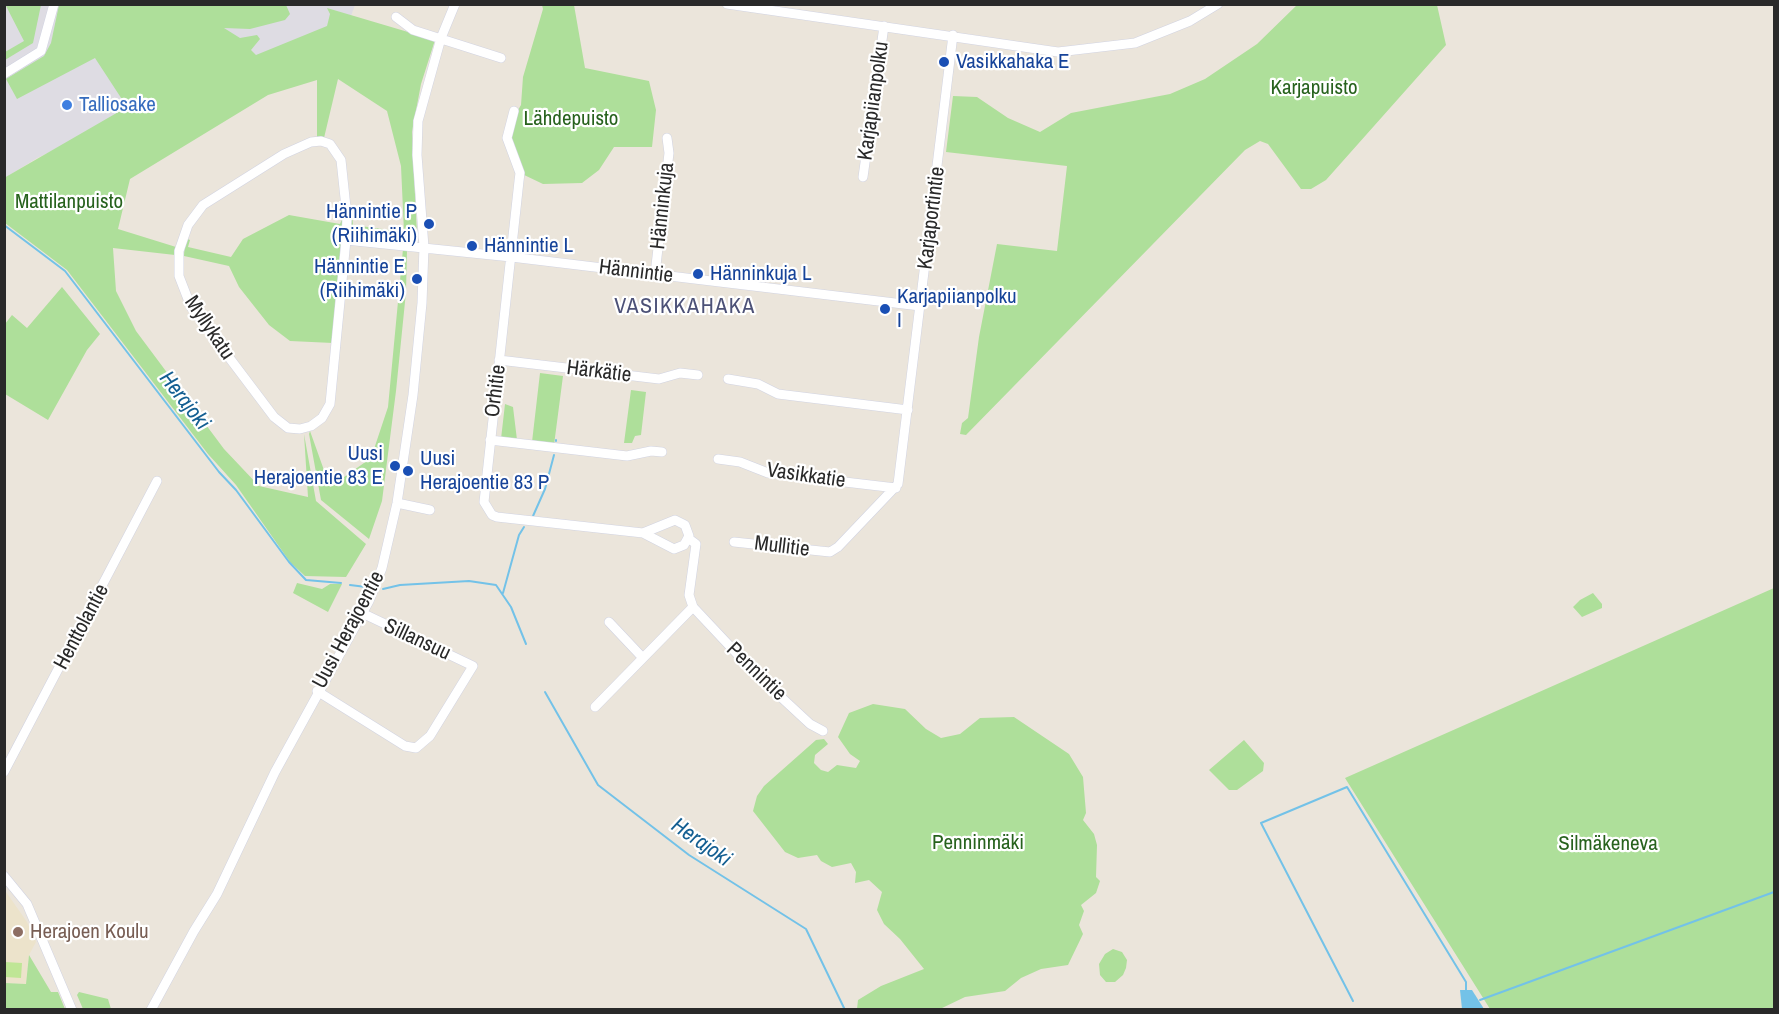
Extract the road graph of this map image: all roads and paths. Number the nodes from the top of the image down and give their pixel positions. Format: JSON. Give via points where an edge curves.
{"nodes":[{"id":1,"x":54,"y":4,"type":"edge"},
{"id":2,"x":455,"y":4,"type":"edge"},
{"id":3,"x":727,"y":4,"type":"edge"},
{"id":4,"x":1218,"y":4,"type":"edge"},
{"id":5,"x":396,"y":17,"type":"dead end"},
{"id":6,"x":884,"y":26,"type":"junction"},
{"id":7,"x":953,"y":35,"type":"junction"},
{"id":8,"x":441,"y":38,"type":"junction"},
{"id":9,"x":501,"y":58,"type":"dead end"},
{"id":10,"x":4,"y":74,"type":"edge"},
{"id":11,"x":514,"y":111,"type":"dead end"},
{"id":12,"x":667,"y":138,"type":"dead end"},
{"id":13,"x":863,"y":177,"type":"dead end"},
{"id":14,"x":346,"y":240,"type":"junction"},
{"id":15,"x":424,"y":248,"type":"junction"},
{"id":16,"x":511,"y":257,"type":"junction"},
{"id":17,"x":656,"y":274,"type":"junction"},
{"id":18,"x":920,"y":306,"type":"junction"},
{"id":19,"x":499,"y":360,"type":"junction"},
{"id":20,"x":698,"y":375,"type":"dead end"},
{"id":21,"x":728,"y":379,"type":"dead end"},
{"id":22,"x":908,"y":410,"type":"junction"},
{"id":23,"x":490,"y":440,"type":"junction"},
{"id":24,"x":662,"y":452,"type":"dead end"},
{"id":25,"x":718,"y":459,"type":"dead end"},
{"id":26,"x":157,"y":482,"type":"dead end"},
{"id":27,"x":896,"y":489,"type":"junction"},
{"id":28,"x":397,"y":504,"type":"junction"},
{"id":29,"x":430,"y":510,"type":"dead end"},
{"id":30,"x":643,"y":533,"type":"junction"},
{"id":31,"x":688,"y":538,"type":"junction"},
{"id":32,"x":734,"y":542,"type":"dead end"},
{"id":33,"x":693,"y":607,"type":"junction"},
{"id":34,"x":362,"y":613,"type":"junction"},
{"id":35,"x":609,"y":622,"type":"dead end"},
{"id":36,"x":642,"y":657,"type":"junction"},
{"id":37,"x":317,"y":691,"type":"junction"},
{"id":38,"x":595,"y":707,"type":"dead end"},
{"id":39,"x":823,"y":731,"type":"dead end"},
{"id":40,"x":4,"y":772,"type":"edge"},
{"id":41,"x":4,"y":876,"type":"edge"},
{"id":42,"x":72,"y":1010,"type":"edge"},
{"id":43,"x":151,"y":1010,"type":"edge"}],
"edges":[{"from":1,"to":10,"type":"street","via":[[41,51]]},
{"from":2,"to":8,"type":"street","name":"Uusi Herajoentie"},
{"from":3,"to":6,"type":"street"},
{"from":4,"to":7,"type":"street","via":[[1155,37],[1077,51],[1037,51]]},
{"from":5,"to":8,"type":"street","via":[[413,30]]},
{"from":6,"to":7,"type":"street"},
{"from":6,"to":13,"type":"street","name":"Karjapiianpolku"},
{"from":7,"to":18,"type":"street","name":"Karjaportintie"},
{"from":8,"to":9,"type":"street"},
{"from":8,"to":15,"type":"street","name":"Uusi Herajoentie","via":[[417,130]]},
{"from":11,"to":16,"type":"street","name":"Orhitie","via":[[507,138],[520,173]]},
{"from":12,"to":17,"type":"street","name":"Hänninkuja","via":[[669,153]]},
{"from":14,"to":14,"type":"street","name":"Myllykatu","via":[[341,160],[334,147],[317,141],[284,154],[210,199],[195,214],[181,244],[179,276],[191,307],[274,417],[288,428],[311,426],[322,418],[330,404]]},
{"from":14,"to":15,"type":"street"},
{"from":15,"to":16,"type":"street","name":"Hännintie"},
{"from":15,"to":28,"type":"street","name":"Uusi Herajoentie","via":[[415,375]]},
{"from":16,"to":17,"type":"street","name":"Hännintie"},
{"from":16,"to":19,"type":"street","name":"Orhitie"},
{"from":17,"to":18,"type":"street","name":"Hännintie"},
{"from":18,"to":22,"type":"street","name":"Karjaportintie"},
{"from":19,"to":20,"type":"street","name":"Härkätie","via":[[659,379],[680,373]]},
{"from":19,"to":23,"type":"street","name":"Orhitie"},
{"from":21,"to":22,"type":"street","via":[[758,384],[778,394]]},
{"from":22,"to":27,"type":"street","name":"Karjaportintie"},
{"from":23,"to":24,"type":"street","via":[[627,456]]},
{"from":23,"to":30,"type":"street","name":"Orhitie","via":[[484,496],[492,515]]},
{"from":25,"to":27,"type":"street","name":"Vasikkatie","via":[[740,462],[768,473]]},
{"from":26,"to":40,"type":"street","name":"Henttolantie"},
{"from":27,"to":32,"type":"street","name":"Mullitie","via":[[830,552]]},
{"from":28,"to":29,"type":"street"},
{"from":28,"to":34,"type":"street","name":"Uusi Herajoentie","via":[[382,568]]},
{"from":30,"to":31,"type":"street","name":"Orhitie","via":[[674,549],[682,547]]},
{"from":30,"to":31,"type":"street","name":"Orhitie","via":[[675,520],[687,528]]},
{"from":31,"to":33,"type":"street","via":[[696,544],[689,595]]},
{"from":33,"to":36,"type":"street"},
{"from":33,"to":39,"type":"street","name":"Pennintie","via":[[755,673],[810,724]]},
{"from":34,"to":37,"type":"street","name":"Uusi Herajoentie"},
{"from":34,"to":37,"type":"street","name":"Sillansuu","via":[[473,666],[430,736],[416,748],[405,746]]},
{"from":35,"to":36,"type":"street"},
{"from":36,"to":38,"type":"street"},
{"from":37,"to":43,"type":"street","name":"Uusi Herajoentie","via":[[217,894]]},
{"from":41,"to":42,"type":"street","via":[[27,904]]}]}
